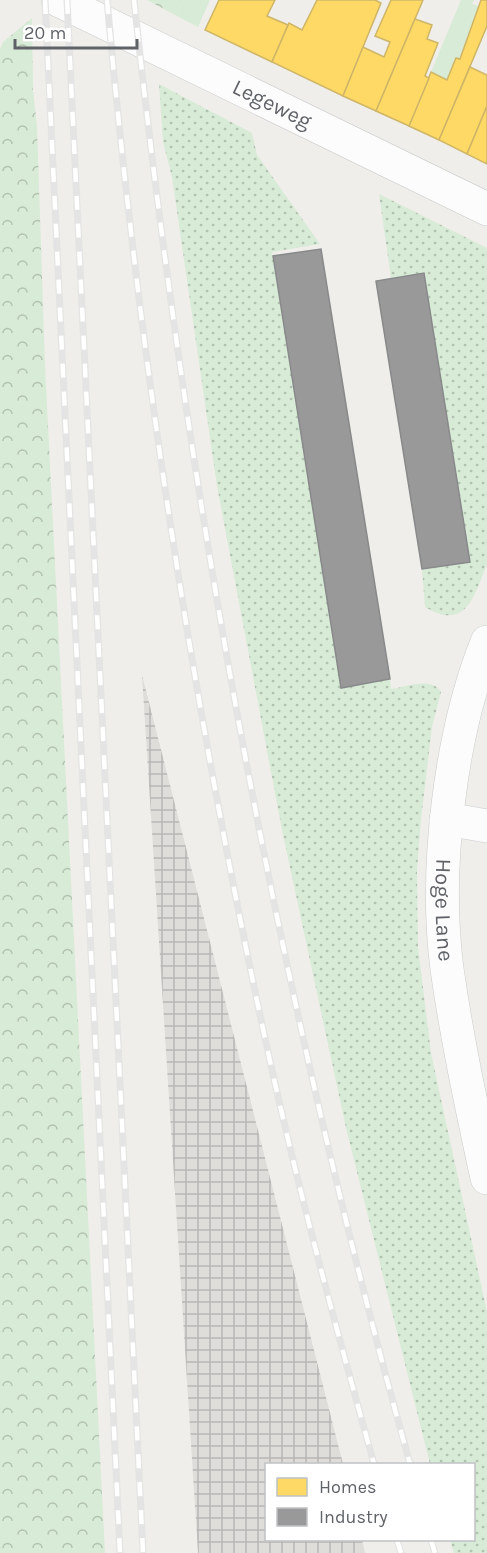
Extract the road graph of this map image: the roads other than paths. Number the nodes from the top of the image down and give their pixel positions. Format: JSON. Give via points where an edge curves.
{"nodes":[{"id":1,"x":58,"y":0,"type":"edge"},
{"id":2,"x":487,"y":209,"type":"edge"},
{"id":3,"x":487,"y":642,"type":"edge"},
{"id":4,"x":446,"y":819,"type":"junction"},
{"id":5,"x":487,"y":826,"type":"edge"},
{"id":6,"x":487,"y":1178,"type":"edge"}],
"edges":[{"from":1,"to":2,"type":"street","name":"Legeweg"},
{"from":3,"to":4,"type":"street","name":"Hoge Lane","via":[[463,726]]},
{"from":4,"to":5,"type":"street"},
{"from":4,"to":6,"type":"street","name":"Hoge Lane","via":[[443,882],[447,967]]}]}
